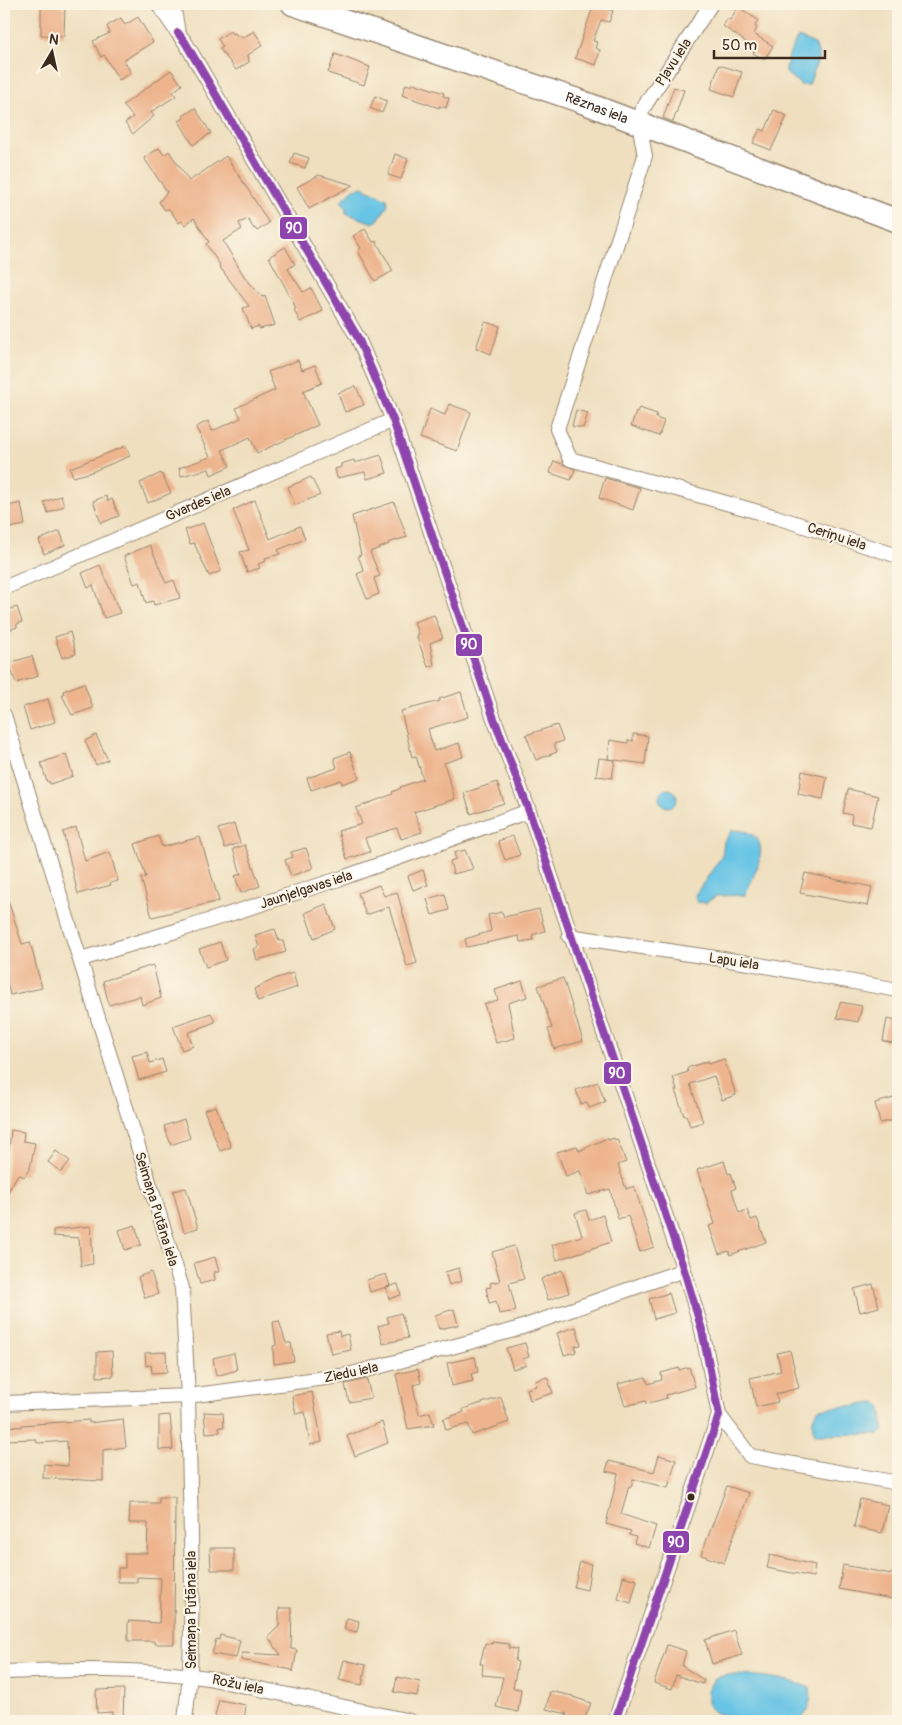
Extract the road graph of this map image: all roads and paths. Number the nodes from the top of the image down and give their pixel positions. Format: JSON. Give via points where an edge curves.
{"nodes":[{"id":1,"x":158,"y":4,"type":"edge"},
{"id":2,"x":173,"y":4,"type":"edge"},
{"id":3,"x":293,"y":4,"type":"edge"},
{"id":4,"x":711,"y":4,"type":"edge"},
{"id":5,"x":178,"y":33,"type":"junction"},
{"id":6,"x":639,"y":122,"type":"junction"},
{"id":7,"x":898,"y":221,"type":"edge"},
{"id":8,"x":393,"y":420,"type":"junction"},
{"id":9,"x":898,"y":556,"type":"edge"},
{"id":10,"x":4,"y":588,"type":"edge"},
{"id":11,"x":4,"y":715,"type":"edge"},
{"id":12,"x":528,"y":811,"type":"junction"},
{"id":13,"x":570,"y":936,"type":"junction"},
{"id":14,"x":81,"y":959,"type":"junction"},
{"id":15,"x":898,"y":990,"type":"edge"},
{"id":16,"x":684,"y":1270,"type":"junction"},
{"id":17,"x":188,"y":1396,"type":"junction"},
{"id":18,"x":4,"y":1403,"type":"edge"},
{"id":19,"x":719,"y":1415,"type":"junction"},
{"id":20,"x":898,"y":1483,"type":"edge"},
{"id":21,"x":4,"y":1672,"type":"edge"},
{"id":22,"x":190,"y":1675,"type":"junction"},
{"id":23,"x":185,"y":1721,"type":"edge"},
{"id":24,"x":410,"y":1721,"type":"edge"},
{"id":25,"x":615,"y":1721,"type":"edge"}],
"edges":[{"from":1,"to":5,"type":"street"},
{"from":2,"to":5,"type":"street"},
{"from":3,"to":6,"type":"main road","name":"Rēznas iela"},
{"from":4,"to":6,"type":"street","name":"Pļavu iela","via":[[643,108]]},
{"from":5,"to":8,"type":"street","via":[[358,338]]},
{"from":6,"to":7,"type":"main road","name":"Rēznas iela"},
{"from":6,"to":9,"type":"street","name":"Ceriņu iela","via":[[645,156],[557,429],[570,459],[776,517]]},
{"from":8,"to":10,"type":"street","name":"Gvardes iela"},
{"from":8,"to":12,"type":"street"},
{"from":11,"to":14,"type":"street","name":"Seimaņa Putāna iela"},
{"from":12,"to":13,"type":"street"},
{"from":12,"to":14,"type":"street","name":"Jaunjelgavas iela","via":[[342,878]]},
{"from":13,"to":15,"type":"street","name":"Lapu iela"},
{"from":13,"to":16,"type":"street"},
{"from":14,"to":17,"type":"street","name":"Seimaņa Putāna iela","via":[[182,1288]]},
{"from":16,"to":17,"type":"street","name":"Ziedu iela","via":[[514,1330],[348,1375]]},
{"from":16,"to":19,"type":"street","via":[[702,1330]]},
{"from":17,"to":18,"type":"street","name":"Ziedu iela"},
{"from":17,"to":22,"type":"street","name":"Seimaņa Putāna iela","via":[[192,1583]]},
{"from":19,"to":20,"type":"street","via":[[750,1456]]},
{"from":19,"to":25,"type":"street"},
{"from":21,"to":22,"type":"street","name":"Rožu iela","via":[[112,1670]]},
{"from":22,"to":23,"type":"street","name":"Seimaņa Putāna iela"},
{"from":22,"to":24,"type":"street","name":"Rožu iela"}]}
